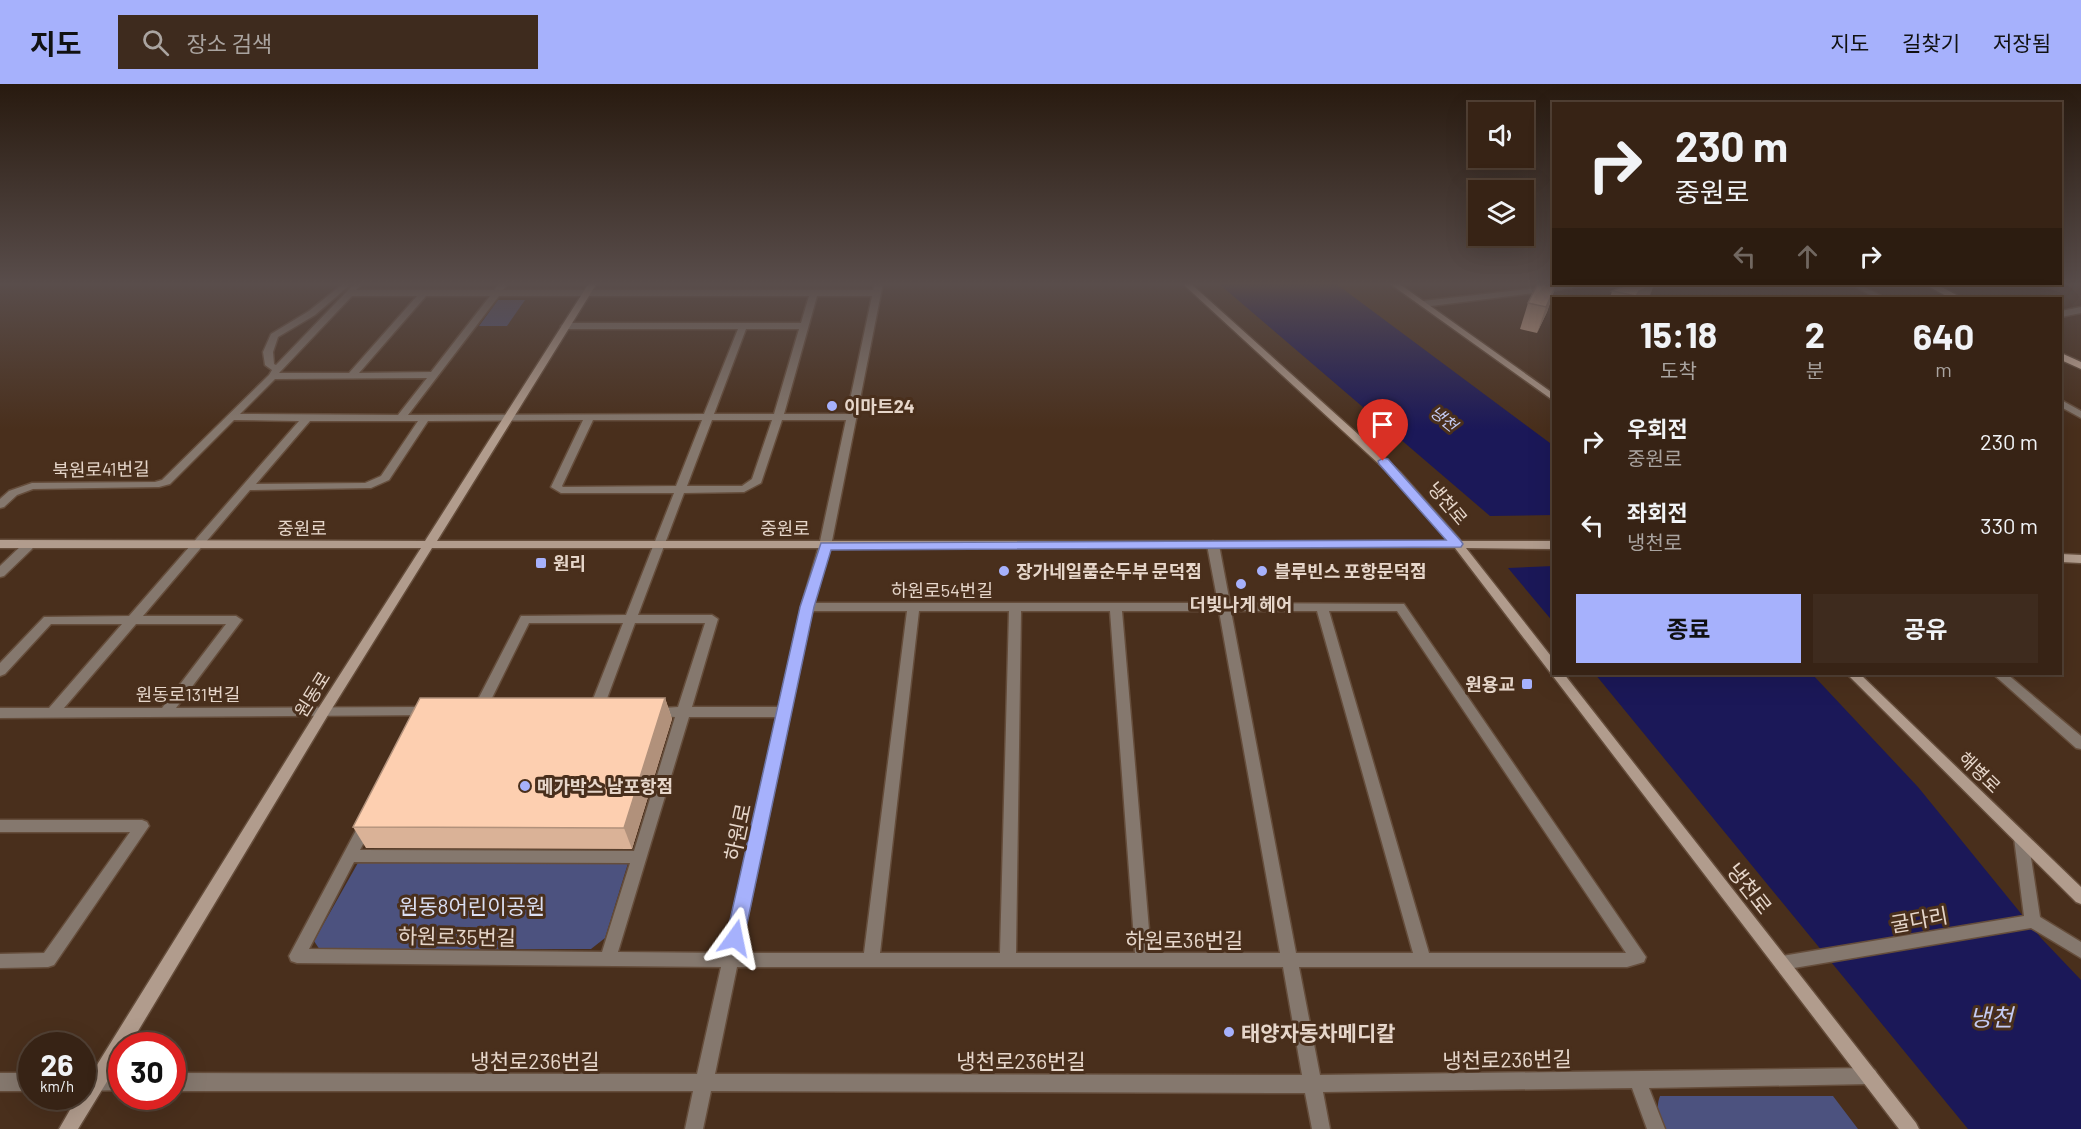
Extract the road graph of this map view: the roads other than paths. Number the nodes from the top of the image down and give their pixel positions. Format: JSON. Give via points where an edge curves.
{"nodes":[{"id":1,"x":281,"y":332,"type":"edge"},
{"id":2,"x":311,"y":332,"type":"edge"},
{"id":3,"x":390,"y":332,"type":"edge"},
{"id":4,"x":467,"y":332,"type":"edge"},
{"id":5,"x":561,"y":332,"type":"edge"},
{"id":6,"x":741,"y":332,"type":"edge"},
{"id":7,"x":801,"y":332,"type":"edge"},
{"id":8,"x":869,"y":332,"type":"edge"},
{"id":9,"x":1240,"y":332,"type":"edge"},
{"id":10,"x":1462,"y":332,"type":"edge"},
{"id":11,"x":2062,"y":356,"type":"edge"},
{"id":12,"x":2081,"y":366,"type":"edge"},
{"id":13,"x":275,"y":373,"type":"junction"},
{"id":14,"x":433,"y":375,"type":"junction"},
{"id":15,"x":351,"y":376,"type":"junction"},
{"id":16,"x":1552,"y":397,"type":"edge"},
{"id":17,"x":2062,"y":404,"type":"edge"},
{"id":18,"x":2081,"y":416,"type":"edge"},
{"id":19,"x":231,"y":417,"type":"junction"},
{"id":20,"x":778,"y":417,"type":"junction"},
{"id":21,"x":851,"y":417,"type":"junction"},
{"id":22,"x":307,"y":418,"type":"junction"},
{"id":23,"x":401,"y":418,"type":"junction"},
{"id":24,"x":425,"y":418,"type":"junction"},
{"id":25,"x":509,"y":418,"type":"junction"},
{"id":26,"x":589,"y":418,"type":"junction"},
{"id":27,"x":709,"y":418,"type":"junction"},
{"id":28,"x":247,"y":487,"type":"junction"},
{"id":29,"x":682,"y":489,"type":"junction"},
{"id":30,"x":0,"y":505,"type":"edge"},
{"id":31,"x":0,"y":544,"type":"edge"},
{"id":32,"x":1213,"y":544,"type":"junction"},
{"id":33,"x":1457,"y":544,"type":"junction"},
{"id":34,"x":1552,"y":544,"type":"edge"},
{"id":35,"x":28,"y":546,"type":"junction"},
{"id":36,"x":196,"y":546,"type":"junction"},
{"id":37,"x":428,"y":546,"type":"junction"},
{"id":38,"x":660,"y":546,"type":"junction"},
{"id":39,"x":825,"y":546,"type":"junction"},
{"id":40,"x":2062,"y":558,"type":"edge"},
{"id":41,"x":2081,"y":559,"type":"edge"},
{"id":42,"x":0,"y":573,"type":"edge"},
{"id":43,"x":807,"y":607,"type":"junction"},
{"id":44,"x":1322,"y":607,"type":"junction"},
{"id":45,"x":913,"y":608,"type":"junction"},
{"id":46,"x":1015,"y":608,"type":"junction"},
{"id":47,"x":1116,"y":608,"type":"junction"},
{"id":48,"x":1225,"y":608,"type":"junction"},
{"id":49,"x":631,"y":619,"type":"junction"},
{"id":50,"x":132,"y":620,"type":"junction"},
{"id":51,"x":1552,"y":666,"type":"edge"},
{"id":52,"x":0,"y":671,"type":"edge"},
{"id":53,"x":1558,"y":675,"type":"edge"},
{"id":54,"x":1854,"y":675,"type":"edge"},
{"id":55,"x":2000,"y":675,"type":"edge"},
{"id":56,"x":166,"y":712,"type":"junction"},
{"id":57,"x":323,"y":712,"type":"junction"},
{"id":58,"x":479,"y":712,"type":"edge"},
{"id":59,"x":594,"y":712,"type":"edge"},
{"id":60,"x":639,"y":712,"type":"edge"},
{"id":61,"x":684,"y":712,"type":"junction"},
{"id":62,"x":784,"y":712,"type":"junction"},
{"id":63,"x":0,"y":713,"type":"edge"},
{"id":64,"x":52,"y":713,"type":"junction"},
{"id":65,"x":427,"y":716,"type":"edge"},
{"id":66,"x":2081,"y":744,"type":"edge"},
{"id":67,"x":371,"y":815,"type":"edge"},
{"id":68,"x":0,"y":826,"type":"edge"},
{"id":69,"x":2021,"y":838,"type":"junction"},
{"id":70,"x":349,"y":856,"type":"junction"},
{"id":71,"x":639,"y":857,"type":"junction"},
{"id":72,"x":2081,"y":897,"type":"edge"},
{"id":73,"x":2031,"y":921,"type":"junction"},
{"id":74,"x":2081,"y":951,"type":"edge"},
{"id":75,"x":1638,"y":957,"type":"joint"},
{"id":76,"x":608,"y":959,"type":"junction"},
{"id":77,"x":730,"y":960,"type":"junction"},
{"id":78,"x":871,"y":960,"type":"junction"},
{"id":79,"x":1008,"y":960,"type":"junction"},
{"id":80,"x":1144,"y":960,"type":"junction"},
{"id":81,"x":1289,"y":960,"type":"junction"},
{"id":82,"x":1423,"y":960,"type":"junction"},
{"id":83,"x":0,"y":961,"type":"edge"},
{"id":84,"x":1782,"y":963,"type":"junction"},
{"id":85,"x":96,"y":1072,"type":"edge"},
{"id":86,"x":1869,"y":1076,"type":"junction"},
{"id":87,"x":1637,"y":1080,"type":"junction"},
{"id":88,"x":0,"y":1082,"type":"edge"},
{"id":89,"x":18,"y":1082,"type":"edge"},
{"id":90,"x":186,"y":1082,"type":"edge"},
{"id":91,"x":704,"y":1082,"type":"junction"},
{"id":92,"x":1312,"y":1084,"type":"junction"},
{"id":93,"x":77,"y":1110,"type":"edge"},
{"id":94,"x":68,"y":1129,"type":"edge"},
{"id":95,"x":694,"y":1129,"type":"edge"},
{"id":96,"x":1320,"y":1129,"type":"edge"},
{"id":97,"x":1656,"y":1129,"type":"edge"},
{"id":98,"x":1910,"y":1129,"type":"edge"}],
"edges":[{"from":1,"to":13,"type":"street","via":[[274,336],[268,352]]},
{"from":2,"to":13,"type":"street","name":"북원로41번길"},
{"from":3,"to":15,"type":"street"},
{"from":4,"to":14,"type":"street"},
{"from":5,"to":25,"type":"street","name":"원동로"},
{"from":6,"to":27,"type":"street"},
{"from":7,"to":20,"type":"street"},
{"from":8,"to":21,"type":"street","name":"하원로"},
{"from":9,"to":33,"type":"street","name":"냉천로","via":[[1383,461]]},
{"from":10,"to":16,"type":"street"},
{"from":11,"to":12,"type":"main road"},
{"from":13,"to":15,"type":"street"},
{"from":13,"to":19,"type":"street","name":"북원로41번길"},
{"from":14,"to":15,"type":"street"},
{"from":14,"to":23,"type":"street"},
{"from":17,"to":18,"type":"street"},
{"from":19,"to":22,"type":"street"},
{"from":19,"to":30,"type":"street","name":"북원로41번길","via":[[166,482],[32,486],[13,493]]},
{"from":20,"to":21,"type":"street"},
{"from":20,"to":27,"type":"street"},
{"from":20,"to":29,"type":"street","via":[[752,486]]},
{"from":21,"to":39,"type":"street","name":"하원로"},
{"from":22,"to":23,"type":"street"},
{"from":22,"to":28,"type":"street"},
{"from":23,"to":24,"type":"street"},
{"from":24,"to":25,"type":"street"},
{"from":24,"to":28,"type":"street","via":[[385,478],[376,484]]},
{"from":25,"to":26,"type":"street"},
{"from":25,"to":37,"type":"street","name":"원동로"},
{"from":26,"to":27,"type":"street"},
{"from":26,"to":29,"type":"street","via":[[556,488]]},
{"from":27,"to":29,"type":"street"},
{"from":28,"to":36,"type":"street"},
{"from":29,"to":38,"type":"street"},
{"from":31,"to":35,"type":"street","name":"중원로"},
{"from":32,"to":33,"type":"street","name":"중원로"},
{"from":32,"to":39,"type":"street","name":"중원로"},
{"from":32,"to":48,"type":"street"},
{"from":33,"to":34,"type":"street","name":"중원로"},
{"from":33,"to":51,"type":"street","name":"냉천로"},
{"from":35,"to":36,"type":"street","name":"중원로"},
{"from":35,"to":42,"type":"street"},
{"from":36,"to":37,"type":"street","name":"중원로"},
{"from":36,"to":50,"type":"street"},
{"from":37,"to":38,"type":"street","name":"중원로"},
{"from":37,"to":57,"type":"street","name":"원동로"},
{"from":38,"to":39,"type":"street","name":"중원로"},
{"from":38,"to":49,"type":"street"},
{"from":39,"to":43,"type":"street","name":"하원로"},
{"from":40,"to":41,"type":"street"},
{"from":43,"to":45,"type":"street","name":"하원로54번길"},
{"from":43,"to":62,"type":"street","name":"하원로"},
{"from":44,"to":48,"type":"street","name":"하원로54번길"},
{"from":44,"to":75,"type":"street","name":"하원로54번길","via":[[1400,607]]},
{"from":44,"to":82,"type":"street"},
{"from":45,"to":46,"type":"street","name":"하원로54번길"},
{"from":45,"to":78,"type":"street"},
{"from":46,"to":47,"type":"street","name":"하원로54번길"},
{"from":46,"to":79,"type":"street"},
{"from":47,"to":48,"type":"street","name":"하원로54번길"},
{"from":47,"to":80,"type":"street"},
{"from":48,"to":81,"type":"street"},
{"from":49,"to":58,"type":"street","via":[[525,619]]},
{"from":49,"to":59,"type":"street"},
{"from":49,"to":61,"type":"street","via":[[712,619]]},
{"from":50,"to":52,"type":"street","via":[[48,620]]},
{"from":50,"to":56,"type":"street","via":[[237,620]]},
{"from":50,"to":64,"type":"street"},
{"from":53,"to":84,"type":"street","name":"냉천로"},
{"from":54,"to":69,"type":"street","name":"해병로"},
{"from":55,"to":66,"type":"street"},
{"from":56,"to":57,"type":"street","name":"원동로131번길"},
{"from":56,"to":64,"type":"street","name":"원동로131번길"},
{"from":57,"to":65,"type":"street","name":"원동로131번길"},
{"from":57,"to":85,"type":"street","name":"원동로"},
{"from":60,"to":61,"type":"street"},
{"from":61,"to":62,"type":"street"},
{"from":61,"to":71,"type":"street"},
{"from":62,"to":77,"type":"street","name":"하원로"},
{"from":63,"to":64,"type":"street","name":"원동로131번길"},
{"from":67,"to":70,"type":"street"},
{"from":68,"to":83,"type":"street","via":[[142,826],[48,960]]},
{"from":69,"to":72,"type":"street","name":"해병로"},
{"from":69,"to":73,"type":"street"},
{"from":70,"to":71,"type":"street"},
{"from":70,"to":76,"type":"street","name":"하원로35번길","via":[[297,956]]},
{"from":71,"to":76,"type":"street"},
{"from":73,"to":74,"type":"street"},
{"from":73,"to":84,"type":"street","name":"굴다리"},
{"from":75,"to":82,"type":"street","name":"하원로36번길"},
{"from":76,"to":77,"type":"street","name":"하원로35번길"},
{"from":77,"to":78,"type":"street","name":"하원로36번길"},
{"from":77,"to":91,"type":"street","name":"하원로"},
{"from":78,"to":79,"type":"street","name":"하원로36번길"},
{"from":79,"to":80,"type":"street","name":"하원로36번길"},
{"from":80,"to":81,"type":"street","name":"하원로36번길"},
{"from":81,"to":82,"type":"street","name":"하원로36번길"},
{"from":81,"to":92,"type":"street"},
{"from":84,"to":86,"type":"street","name":"냉천로"},
{"from":86,"to":87,"type":"street","name":"냉천로236번길"},
{"from":86,"to":98,"type":"street","name":"냉천로"},
{"from":87,"to":92,"type":"street","name":"냉천로236번길"},
{"from":87,"to":97,"type":"street"},
{"from":88,"to":89,"type":"street"},
{"from":90,"to":91,"type":"street","name":"냉천로236번길"},
{"from":91,"to":92,"type":"street","name":"냉천로236번길"},
{"from":91,"to":95,"type":"street","name":"하원로"},
{"from":92,"to":96,"type":"street"},
{"from":93,"to":94,"type":"street","name":"원동로"}]}
